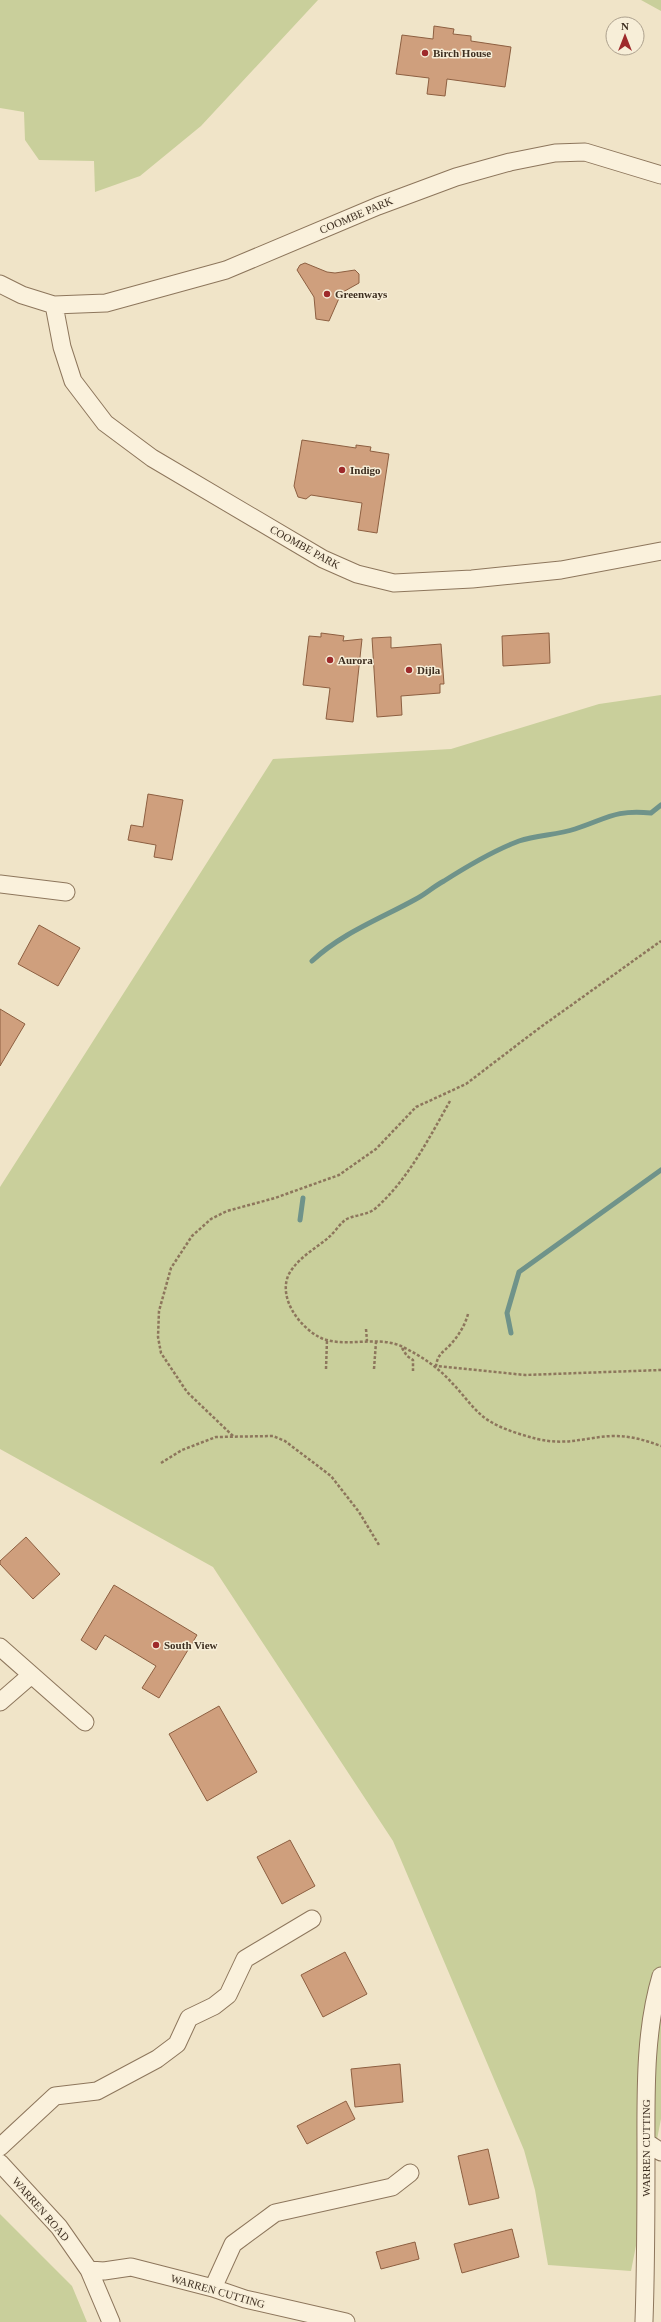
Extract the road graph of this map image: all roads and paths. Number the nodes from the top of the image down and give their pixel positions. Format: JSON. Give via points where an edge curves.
{"nodes":[{"id":1,"x":661,"y":175,"type":"edge"},
{"id":2,"x":0,"y":284,"type":"edge"},
{"id":3,"x":54,"y":305,"type":"junction"},
{"id":4,"x":661,"y":551,"type":"edge"},
{"id":5,"x":0,"y":884,"type":"edge"},
{"id":6,"x":66,"y":892,"type":"dead end"},
{"id":7,"x":661,"y":941,"type":"edge"},
{"id":8,"x":450,"y":1100,"type":"dead end"},
{"id":9,"x":468,"y":1314,"type":"dead end"},
{"id":10,"x":366,"y":1329,"type":"dead end"},
{"id":11,"x":327,"y":1340,"type":"junction"},
{"id":12,"x":367,"y":1341,"type":"junction"},
{"id":13,"x":376,"y":1342,"type":"junction"},
{"id":14,"x":402,"y":1347,"type":"junction"},
{"id":15,"x":436,"y":1366,"type":"junction"},
{"id":16,"x":326,"y":1369,"type":"dead end"},
{"id":17,"x":374,"y":1369,"type":"dead end"},
{"id":18,"x":661,"y":1370,"type":"edge"},
{"id":19,"x":413,"y":1371,"type":"dead end"},
{"id":20,"x":233,"y":1436,"type":"junction"},
{"id":21,"x":661,"y":1446,"type":"edge"},
{"id":22,"x":161,"y":1463,"type":"dead end"},
{"id":23,"x":379,"y":1545,"type":"dead end"},
{"id":24,"x":0,"y":1647,"type":"edge"},
{"id":25,"x":30,"y":1676,"type":"junction"},
{"id":26,"x":0,"y":1702,"type":"edge"},
{"id":27,"x":85,"y":1722,"type":"dead end"},
{"id":28,"x":312,"y":1919,"type":"dead end"},
{"id":29,"x":661,"y":1976,"type":"edge"},
{"id":30,"x":646,"y":2142,"type":"junction"},
{"id":31,"x":0,"y":2147,"type":"edge"},
{"id":32,"x":661,"y":2152,"type":"edge"},
{"id":33,"x":0,"y":2163,"type":"edge"},
{"id":34,"x":410,"y":2173,"type":"dead end"},
{"id":35,"x":89,"y":2270,"type":"junction"},
{"id":36,"x":213,"y":2288,"type":"junction"},
{"id":37,"x":111,"y":2322,"type":"edge"},
{"id":38,"x":346,"y":2322,"type":"edge"},
{"id":39,"x":642,"y":2322,"type":"edge"}],
"edges":[{"from":1,"to":3,"type":"street","name":"COOMBE PARK","via":[[585,152],[555,153],[510,162],[456,177],[378,206],[226,270],[106,303]]},
{"from":2,"to":3,"type":"street","name":"COOMBE PARK","via":[[22,295]]},
{"from":3,"to":4,"type":"street","name":"COOMBE PARK","via":[[62,347],[73,381],[106,423],[159,462],[324,559],[357,574],[394,583],[472,579],[561,570]]},
{"from":5,"to":6,"type":"street"},
{"from":7,"to":20,"type":"path","via":[[466,1084],[416,1107],[376,1149],[339,1175],[275,1198],[227,1211],[211,1218],[192,1236],[171,1268],[159,1312],[158,1337],[161,1352],[187,1392]]},
{"from":8,"to":11,"type":"path","via":[[408,1172],[377,1208],[345,1221],[329,1238],[303,1258],[289,1275],[285,1287],[291,1308],[305,1325]]},
{"from":9,"to":15,"type":"path","via":[[450,1345],[438,1356]]},
{"from":10,"to":12,"type":"path"},
{"from":11,"to":12,"type":"path"},
{"from":11,"to":16,"type":"path"},
{"from":12,"to":13,"type":"path"},
{"from":13,"to":14,"type":"path"},
{"from":13,"to":17,"type":"path"},
{"from":14,"to":15,"type":"path"},
{"from":14,"to":19,"type":"path","via":[[413,1360]]},
{"from":15,"to":18,"type":"path","via":[[526,1375]]},
{"from":15,"to":21,"type":"path","via":[[470,1405],[490,1422],[506,1430],[554,1442],[577,1442],[613,1436],[640,1438]]},
{"from":20,"to":22,"type":"path","via":[[202,1441]]},
{"from":20,"to":23,"type":"path","via":[[273,1436],[284,1441],[331,1476],[359,1512]]},
{"from":24,"to":25,"type":"street"},
{"from":25,"to":26,"type":"street"},
{"from":25,"to":27,"type":"street"},
{"from":28,"to":31,"type":"street","via":[[245,1959],[228,1995],[214,2006],[189,2018],[177,2044],[157,2059],[97,2091],[55,2096]]},
{"from":29,"to":30,"type":"street","name":"WARREN CUTTING","via":[[652,2005],[645,2111]]},
{"from":30,"to":32,"type":"street"},
{"from":30,"to":39,"type":"street","name":"WARREN CUTTING","via":[[646,2258]]},
{"from":33,"to":35,"type":"street","name":"WARREN ROAD","via":[[59,2227]]},
{"from":34,"to":36,"type":"street","via":[[392,2187],[275,2213],[233,2244]]},
{"from":35,"to":36,"type":"street","name":"WARREN CUTTING","via":[[104,2271],[131,2267]]},
{"from":35,"to":37,"type":"street","name":"WARREN ROAD"},
{"from":36,"to":38,"type":"street","name":"WARREN CUTTING","via":[[245,2299]]}]}
